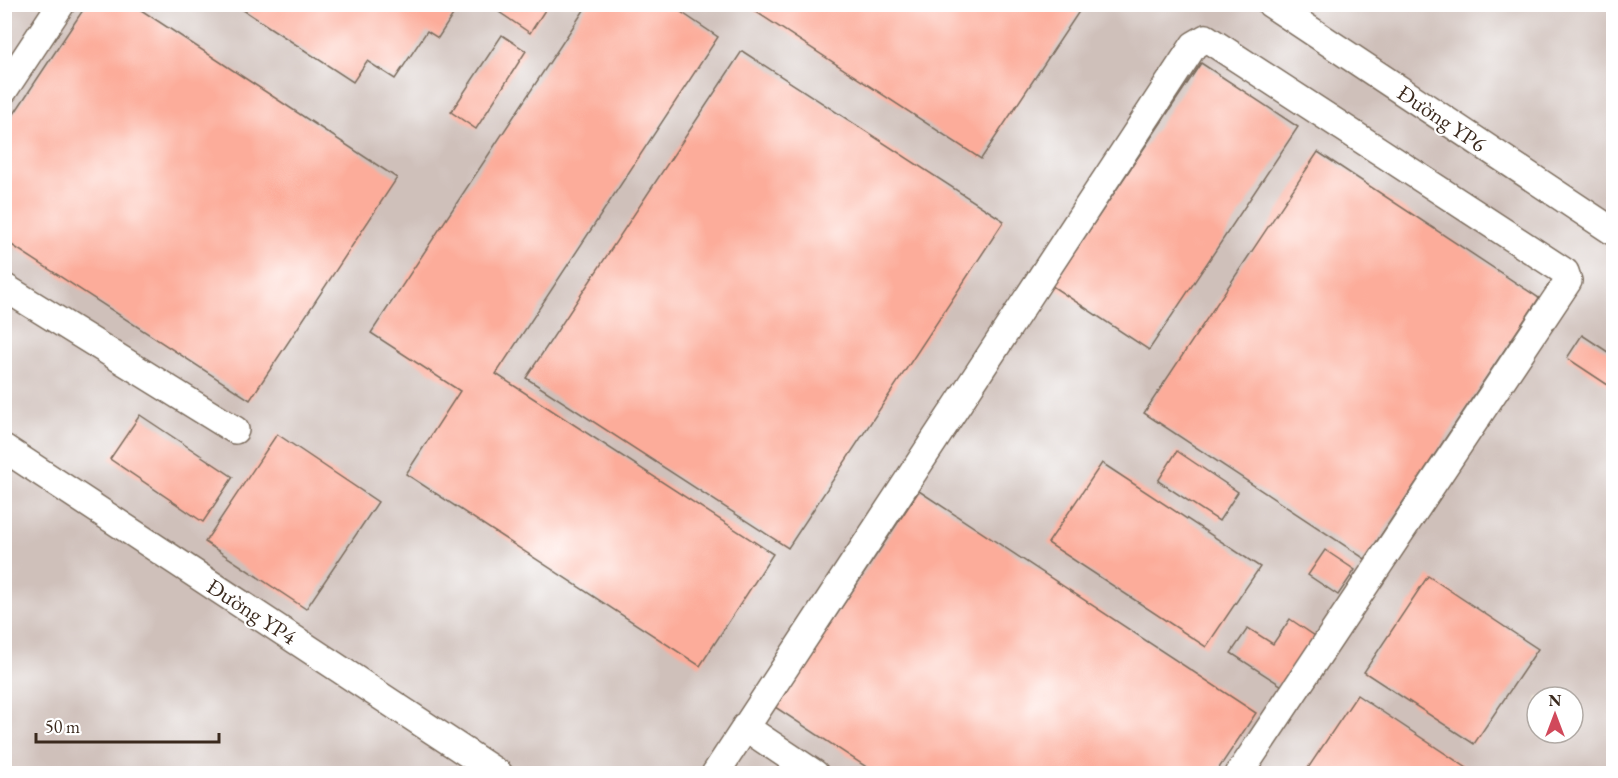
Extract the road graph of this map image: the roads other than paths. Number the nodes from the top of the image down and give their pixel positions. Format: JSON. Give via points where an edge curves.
{"nodes":[{"id":1,"x":61,"y":4,"type":"edge"},
{"id":2,"x":1271,"y":4,"type":"edge"},
{"id":3,"x":4,"y":90,"type":"edge"},
{"id":4,"x":1614,"y":232,"type":"edge"},
{"id":5,"x":4,"y":287,"type":"edge"},
{"id":6,"x":236,"y":430,"type":"dead end"},
{"id":7,"x":4,"y":448,"type":"edge"},
{"id":8,"x":745,"y":727,"type":"junction"},
{"id":9,"x":499,"y":774,"type":"edge"},
{"id":10,"x":715,"y":774,"type":"edge"},
{"id":11,"x":815,"y":774,"type":"edge"},
{"id":12,"x":1239,"y":774,"type":"edge"}],
"edges":[{"from":1,"to":3,"type":"street"},
{"from":2,"to":4,"type":"street","name":"Đường YP6"},
{"from":5,"to":6,"type":"street"},
{"from":7,"to":9,"type":"street","name":"Đường YP4"},
{"from":8,"to":10,"type":"street"},
{"from":8,"to":11,"type":"street"},
{"from":8,"to":12,"type":"street","via":[[1194,45],[1206,38],[1565,272],[1568,281]]}]}
